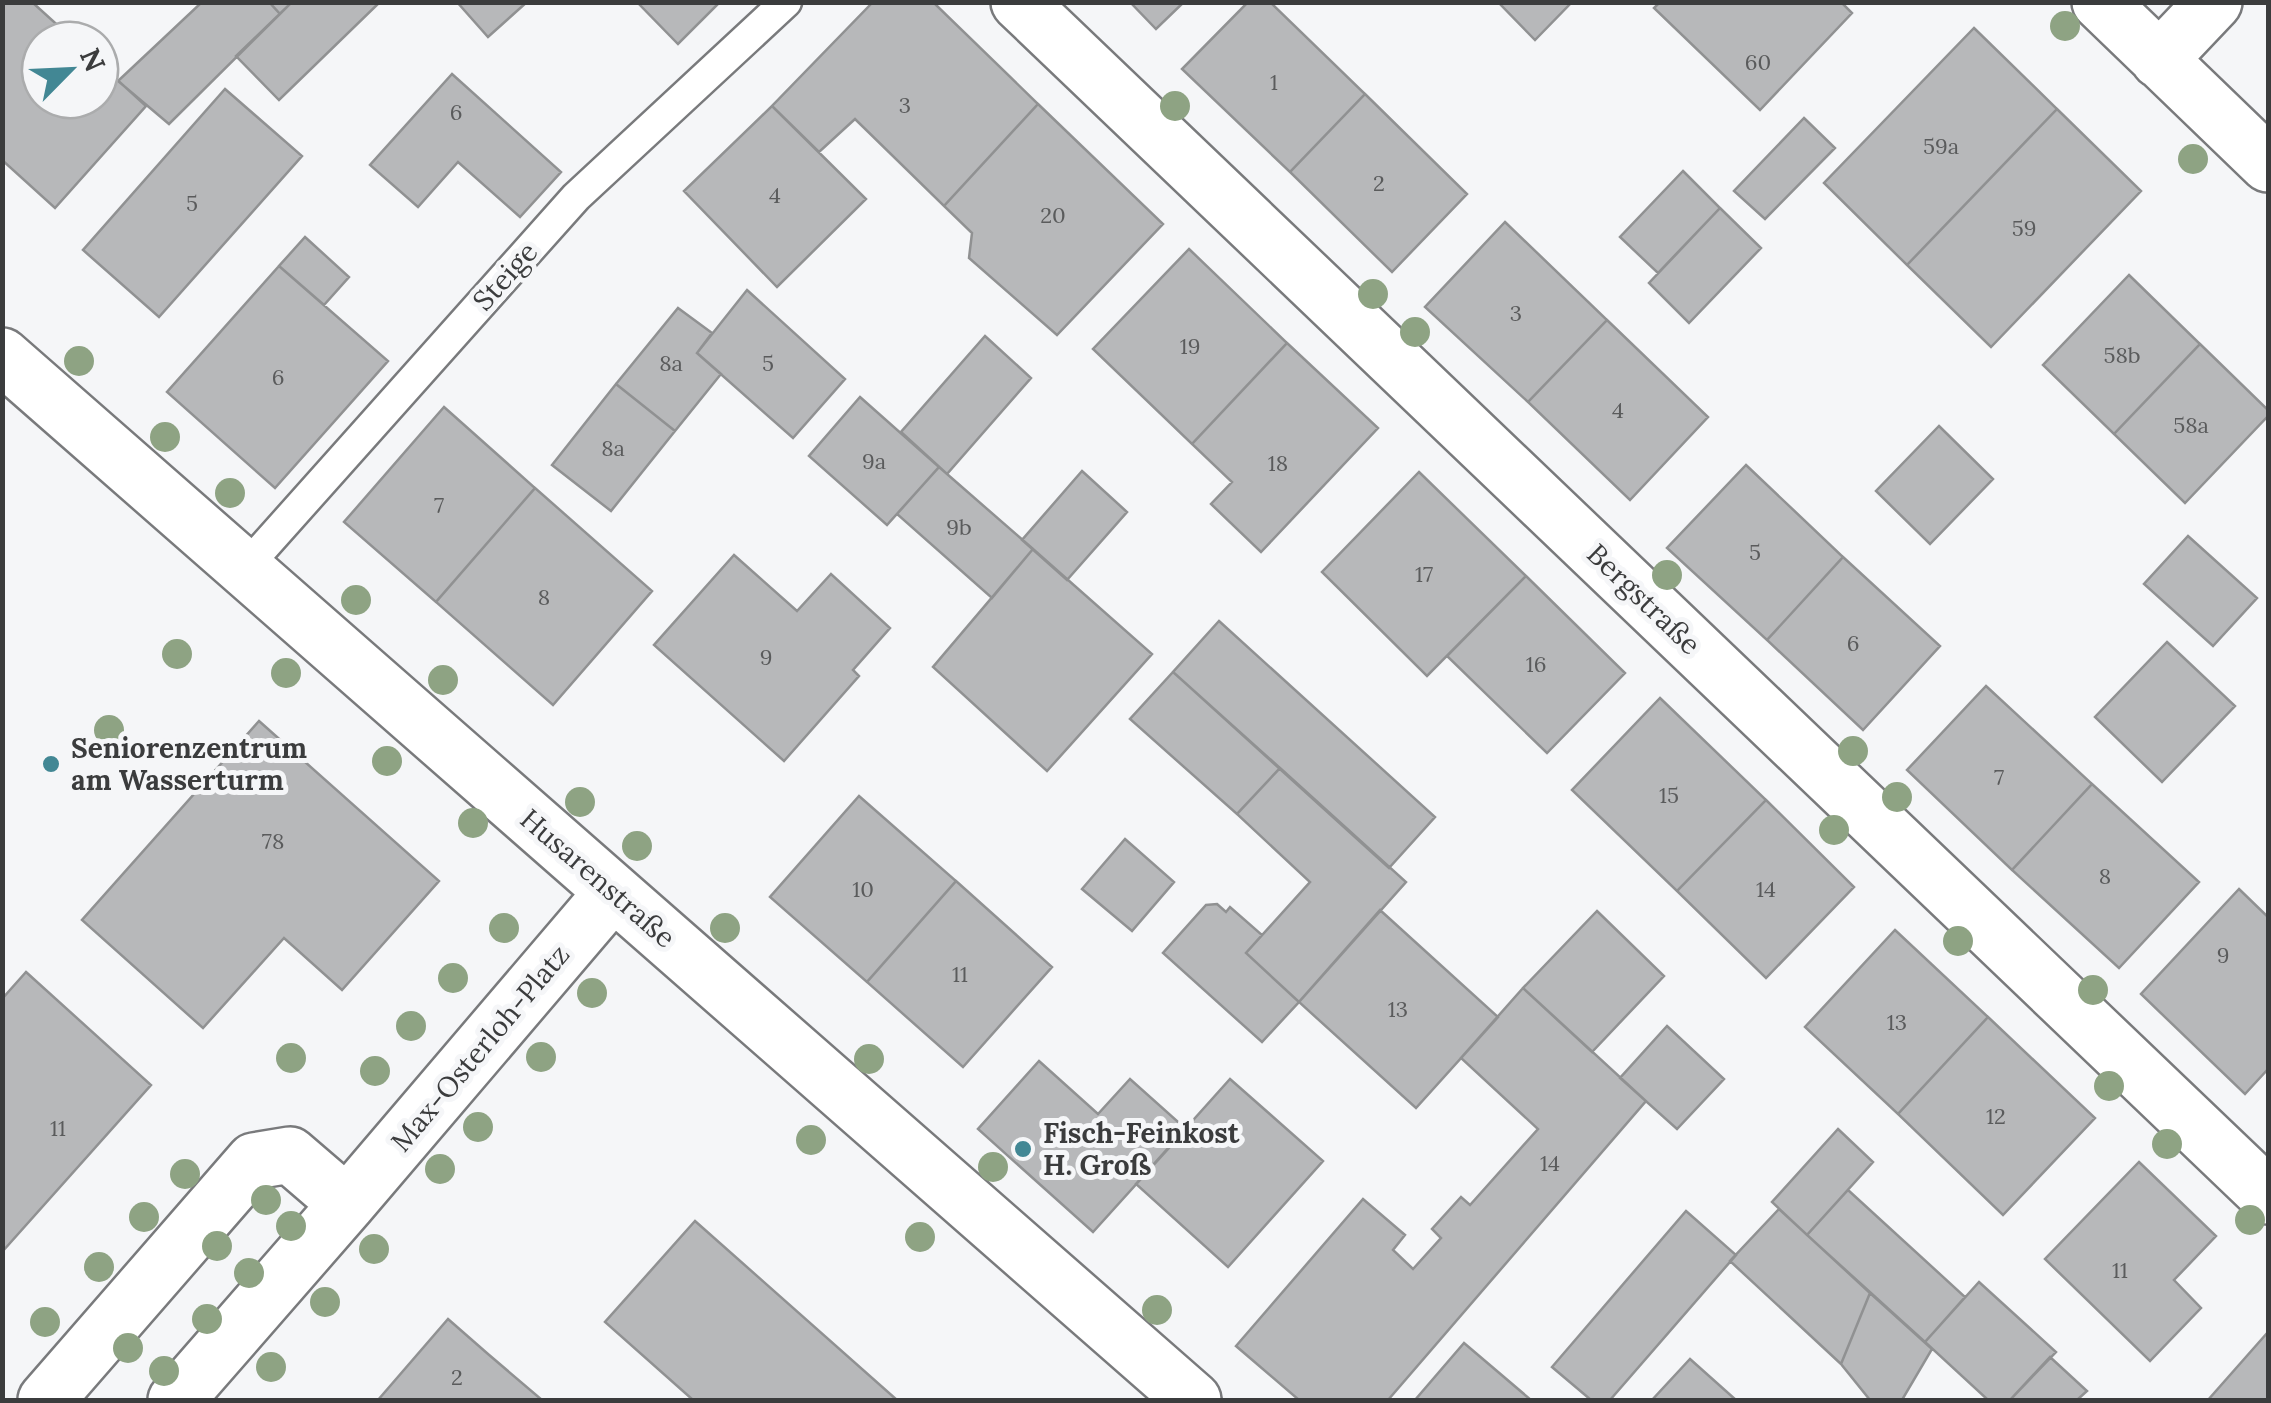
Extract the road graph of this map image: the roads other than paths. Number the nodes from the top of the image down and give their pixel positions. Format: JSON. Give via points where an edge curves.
{"nodes":[{"id":1,"x":786,"y":2,"type":"edge"},
{"id":2,"x":1019,"y":2,"type":"edge"},
{"id":3,"x":2100,"y":2,"type":"edge"},
{"id":4,"x":2214,"y":2,"type":"edge"},
{"id":5,"x":2159,"y":60,"type":"junction"},
{"id":6,"x":2268,"y":164,"type":"edge"},
{"id":7,"x":2,"y":356,"type":"edge"},
{"id":8,"x":244,"y":569,"type":"junction"},
{"id":9,"x":613,"y":892,"type":"junction"},
{"id":10,"x":2268,"y":1196,"type":"edge"},
{"id":11,"x":348,"y":1204,"type":"junction"},
{"id":12,"x":46,"y":1400,"type":"edge"},
{"id":13,"x":176,"y":1400,"type":"edge"},
{"id":14,"x":1192,"y":1400,"type":"edge"}],
"edges":[{"from":1,"to":8,"type":"lane","name":"Steige","via":[[576,197]]},
{"from":2,"to":10,"type":"street","name":"Bergstraße"},
{"from":3,"to":5,"type":"street"},
{"from":4,"to":5,"type":"street"},
{"from":5,"to":6,"type":"street"},
{"from":7,"to":8,"type":"street","name":"Husarenstraße"},
{"from":8,"to":9,"type":"street","name":"Husarenstraße"},
{"from":9,"to":11,"type":"street","name":"Max-Osterloh-Platz"},
{"from":9,"to":14,"type":"street","name":"Husarenstraße"},
{"from":11,"to":12,"type":"street","via":[[290,1154],[254,1161]]},
{"from":11,"to":13,"type":"street","name":"Max-Osterloh-Platz"}]}
